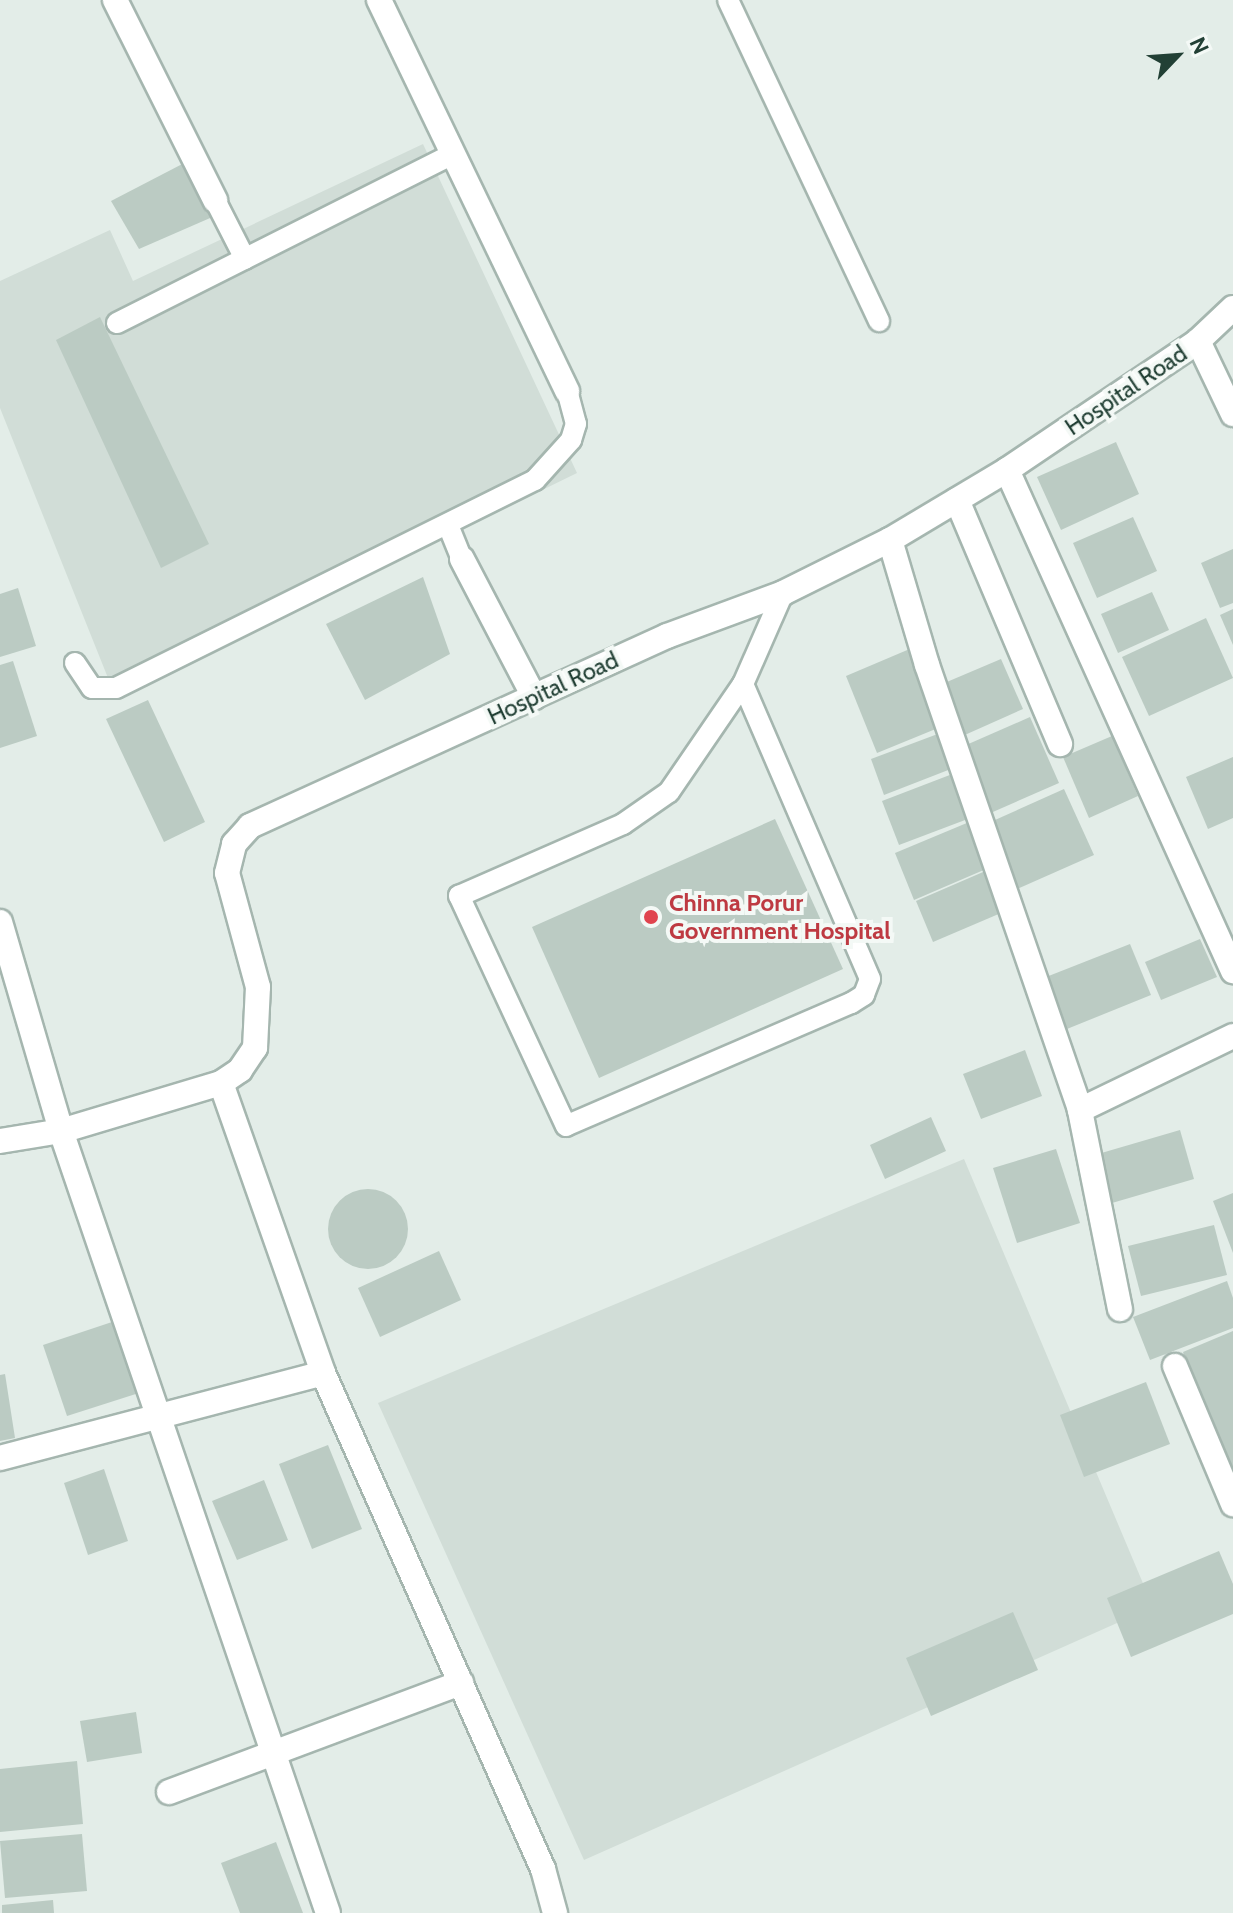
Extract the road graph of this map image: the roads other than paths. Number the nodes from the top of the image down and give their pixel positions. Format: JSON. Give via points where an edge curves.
{"nodes":[{"id":1,"x":115,"y":0,"type":"edge"},
{"id":2,"x":379,"y":0,"type":"edge"},
{"id":3,"x":728,"y":0,"type":"edge"},
{"id":4,"x":453,"y":154,"type":"junction"},
{"id":5,"x":215,"y":200,"type":"joint"},
{"id":6,"x":245,"y":259,"type":"junction"},
{"id":7,"x":1233,"y":308,"type":"edge"},
{"id":8,"x":879,"y":321,"type":"dead end"},
{"id":9,"x":117,"y":323,"type":"dead end"},
{"id":10,"x":1198,"y":341,"type":"junction"},
{"id":11,"x":567,"y":391,"type":"joint"},
{"id":12,"x":1233,"y":414,"type":"edge"},
{"id":13,"x":1007,"y":470,"type":"junction"},
{"id":14,"x":957,"y":500,"type":"junction"},
{"id":15,"x":448,"y":525,"type":"junction"},
{"id":16,"x":890,"y":540,"type":"junction"},
{"id":17,"x":462,"y":559,"type":"joint"},
{"id":18,"x":783,"y":593,"type":"junction"},
{"id":19,"x":75,"y":663,"type":"dead end"},
{"id":20,"x":743,"y":684,"type":"junction"},
{"id":21,"x":534,"y":697,"type":"junction"},
{"id":22,"x":1060,"y":744,"type":"dead end"},
{"id":23,"x":0,"y":922,"type":"edge"},
{"id":24,"x":1233,"y":971,"type":"edge"},
{"id":25,"x":1233,"y":1036,"type":"edge"},
{"id":26,"x":221,"y":1083,"type":"junction"},
{"id":27,"x":1080,"y":1110,"type":"junction"},
{"id":28,"x":61,"y":1131,"type":"junction"},
{"id":29,"x":0,"y":1141,"type":"edge"},
{"id":30,"x":1120,"y":1309,"type":"dead end"},
{"id":31,"x":1175,"y":1366,"type":"dead end"},
{"id":32,"x":323,"y":1373,"type":"junction"},
{"id":33,"x":157,"y":1413,"type":"junction"},
{"id":34,"x":0,"y":1458,"type":"edge"},
{"id":35,"x":1232,"y":1500,"type":"edge"},
{"id":36,"x":461,"y":1683,"type":"junction"},
{"id":37,"x":273,"y":1751,"type":"junction"},
{"id":38,"x":169,"y":1792,"type":"dead end"},
{"id":39,"x":328,"y":1913,"type":"edge"},
{"id":40,"x":555,"y":1913,"type":"edge"}],
"edges":[{"from":1,"to":5,"type":"street"},
{"from":2,"to":4,"type":"street"},
{"from":3,"to":8,"type":"lane"},
{"from":4,"to":6,"type":"lane"},
{"from":4,"to":11,"type":"street"},
{"from":5,"to":6,"type":"lane"},
{"from":6,"to":9,"type":"lane"},
{"from":7,"to":10,"type":"street","name":"Hospital Road"},
{"from":10,"to":12,"type":"street"},
{"from":10,"to":13,"type":"street","name":"Hospital Road"},
{"from":11,"to":15,"type":"lane","via":[[576,424],[560,455],[535,480]]},
{"from":13,"to":14,"type":"street","name":"Hospital Road"},
{"from":13,"to":24,"type":"street"},
{"from":14,"to":16,"type":"street","name":"Hospital Road"},
{"from":14,"to":22,"type":"street"},
{"from":15,"to":17,"type":"lane"},
{"from":15,"to":19,"type":"lane","via":[[116,688],[92,688]]},
{"from":16,"to":18,"type":"street","name":"Hospital Road"},
{"from":16,"to":27,"type":"street","via":[[931,678]]},
{"from":17,"to":21,"type":"street"},
{"from":18,"to":20,"type":"lane"},
{"from":18,"to":21,"type":"street","name":"Hospital Road","via":[[667,636]]},
{"from":20,"to":20,"type":"lane","via":[[864,957],[867,987],[851,1003],[566,1126],[459,896],[646,811],[669,792]]},
{"from":21,"to":26,"type":"street","name":"Hospital Road","via":[[250,826],[234,844],[227,873],[258,987],[255,1048],[240,1070]]},
{"from":23,"to":28,"type":"street"},
{"from":25,"to":27,"type":"street"},
{"from":26,"to":28,"type":"street","name":"Hospital Road"},
{"from":26,"to":32,"type":"street"},
{"from":27,"to":30,"type":"street"},
{"from":28,"to":29,"type":"street","name":"Hospital Road"},
{"from":28,"to":33,"type":"street"},
{"from":31,"to":35,"type":"street"},
{"from":32,"to":33,"type":"street"},
{"from":32,"to":36,"type":"street"},
{"from":33,"to":34,"type":"street"},
{"from":33,"to":37,"type":"street"},
{"from":36,"to":37,"type":"street"},
{"from":36,"to":40,"type":"street","via":[[543,1869]]},
{"from":37,"to":38,"type":"street"},
{"from":37,"to":39,"type":"street"}]}
